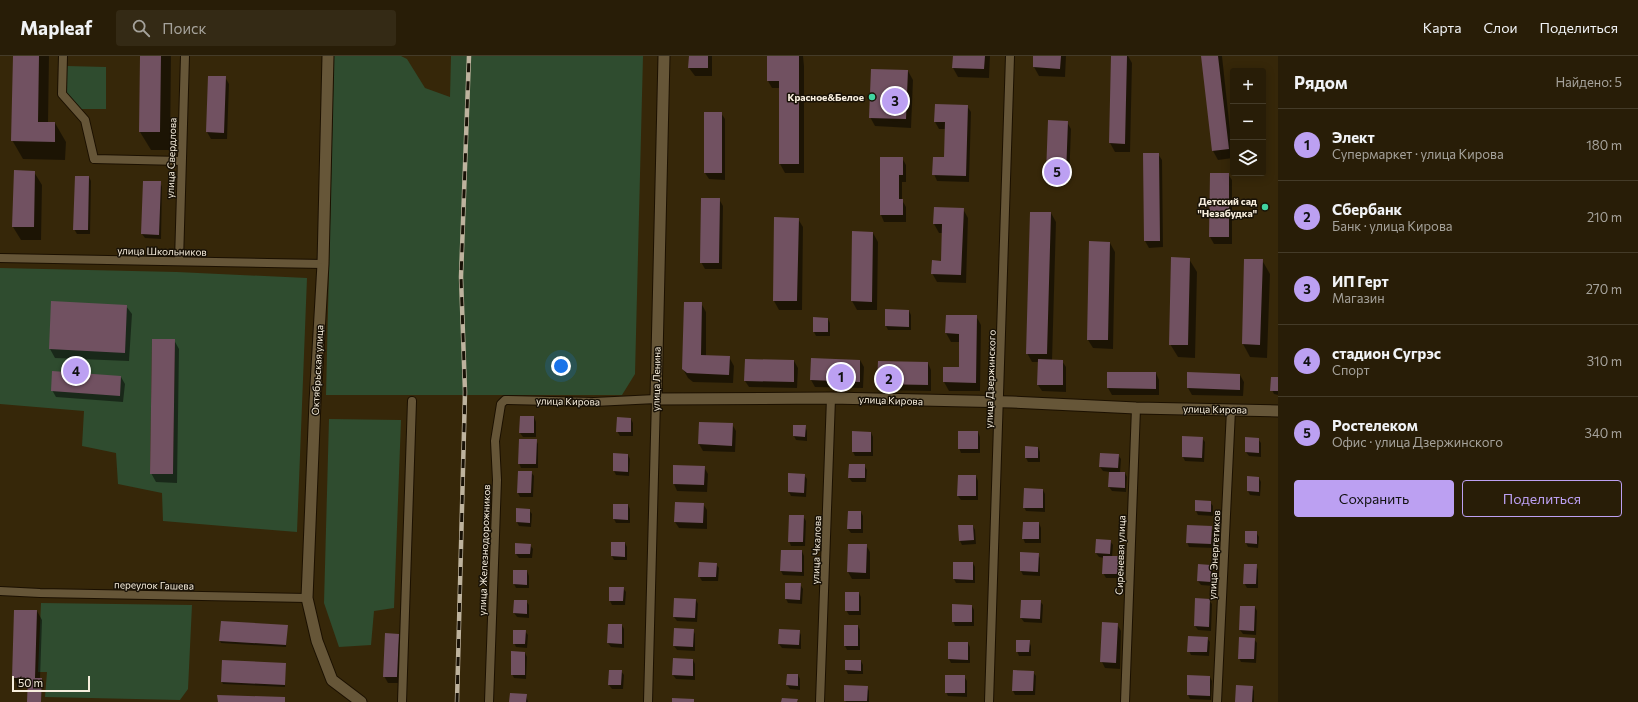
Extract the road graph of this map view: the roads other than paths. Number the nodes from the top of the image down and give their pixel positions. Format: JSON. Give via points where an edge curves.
{"nodes":[{"id":1,"x":63,"y":56,"type":"edge"},
{"id":2,"x":185,"y":56,"type":"edge"},
{"id":3,"x":328,"y":56,"type":"edge"},
{"id":4,"x":664,"y":56,"type":"edge"},
{"id":5,"x":1010,"y":56,"type":"edge"},
{"id":6,"x":181,"y":161,"type":"junction"},
{"id":7,"x":0,"y":258,"type":"edge"},
{"id":8,"x":179,"y":261,"type":"junction"},
{"id":9,"x":324,"y":264,"type":"junction"},
{"id":10,"x":831,"y":398,"type":"junction"},
{"id":11,"x":656,"y":399,"type":"junction"},
{"id":12,"x":505,"y":400,"type":"joint"},
{"id":13,"x":412,"y":401,"type":"dead end"},
{"id":14,"x":999,"y":402,"type":"junction"},
{"id":15,"x":1136,"y":408,"type":"junction"},
{"id":16,"x":1231,"y":410,"type":"junction"},
{"id":17,"x":1278,"y":411,"type":"edge"},
{"id":18,"x":0,"y":590,"type":"edge"},
{"id":19,"x":308,"y":598,"type":"junction"},
{"id":20,"x":361,"y":702,"type":"edge"},
{"id":21,"x":402,"y":702,"type":"edge"},
{"id":22,"x":489,"y":702,"type":"edge"},
{"id":23,"x":648,"y":702,"type":"edge"},
{"id":24,"x":820,"y":702,"type":"edge"},
{"id":25,"x":989,"y":702,"type":"edge"},
{"id":26,"x":1125,"y":702,"type":"edge"},
{"id":27,"x":1217,"y":702,"type":"edge"}],
"edges":[{"from":1,"to":6,"type":"street","via":[[62,94],[85,120],[94,159]]},
{"from":2,"to":6,"type":"street","name":"улица Свердлова"},
{"from":3,"to":9,"type":"street","name":"Октябрьская улица"},
{"from":4,"to":11,"type":"street","name":"улица Ленина"},
{"from":5,"to":14,"type":"street","name":"улица Дзержинского"},
{"from":6,"to":8,"type":"street","name":"улица Свердлова"},
{"from":7,"to":8,"type":"street","name":"улица Школьников"},
{"from":8,"to":9,"type":"street","name":"улица Школьников"},
{"from":9,"to":19,"type":"street","name":"Октябрьская улица","via":[[315,402]]},
{"from":10,"to":11,"type":"street","name":"улица Кирова"},
{"from":10,"to":14,"type":"street","name":"улица Кирова"},
{"from":10,"to":24,"type":"street","name":"улица Чкалова"},
{"from":11,"to":12,"type":"street","name":"улица Кирова","via":[[594,402]]},
{"from":11,"to":23,"type":"street","name":"улица Ленина"},
{"from":12,"to":22,"type":"street","name":"улица Железнодорожников","via":[[500,407],[495,441]]},
{"from":13,"to":21,"type":"street"},
{"from":14,"to":15,"type":"street","name":"улица Кирова"},
{"from":14,"to":25,"type":"street","name":"улица Дзержинского"},
{"from":15,"to":16,"type":"street","name":"улица Кирова"},
{"from":15,"to":26,"type":"street","name":"Сиреневая улица"},
{"from":16,"to":17,"type":"street","name":"улица Кирова"},
{"from":16,"to":27,"type":"street","name":"улица Энергетиков"},
{"from":18,"to":19,"type":"street","name":"переулок Гашева"},
{"from":19,"to":20,"type":"street","name":"Октябрьская улица","via":[[317,641],[332,680]]}]}
